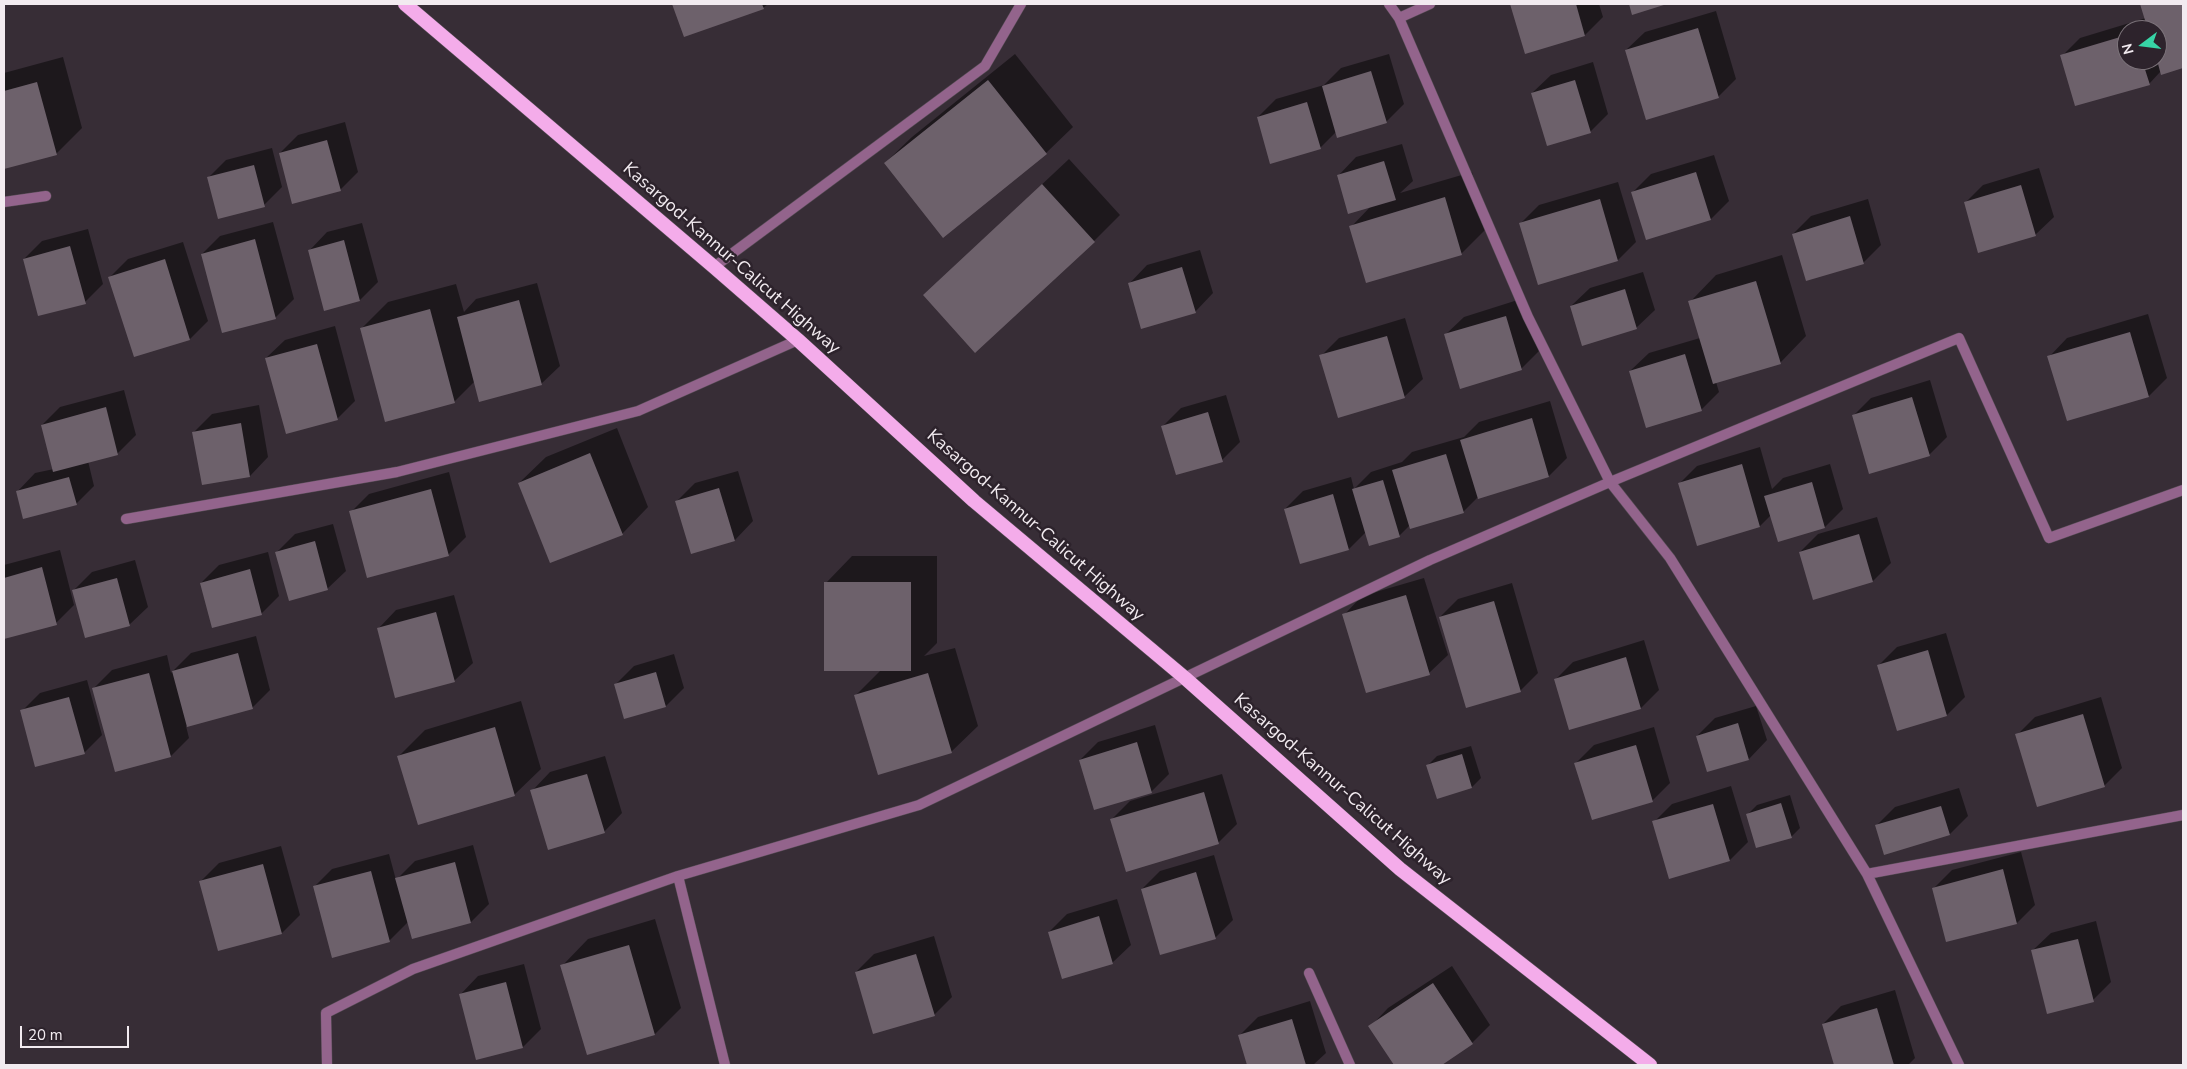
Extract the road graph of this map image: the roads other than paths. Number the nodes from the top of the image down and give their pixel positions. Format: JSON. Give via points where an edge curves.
{"nodes":[{"id":1,"x":404,"y":4,"type":"edge"},
{"id":2,"x":1021,"y":4,"type":"edge"},
{"id":3,"x":1389,"y":4,"type":"edge"},
{"id":4,"x":1430,"y":4,"type":"edge"},
{"id":5,"x":1399,"y":18,"type":"junction"},
{"id":6,"x":46,"y":196,"type":"dead end"},
{"id":7,"x":4,"y":202,"type":"edge"},
{"id":8,"x":714,"y":267,"type":"junction"},
{"id":9,"x":798,"y":340,"type":"junction"},
{"id":10,"x":1610,"y":482,"type":"junction"},
{"id":11,"x":2183,"y":490,"type":"edge"},
{"id":12,"x":126,"y":519,"type":"dead end"},
{"id":13,"x":1185,"y":678,"type":"junction"},
{"id":14,"x":2183,"y":815,"type":"edge"},
{"id":15,"x":1867,"y":874,"type":"junction"},
{"id":16,"x":678,"y":876,"type":"junction"},
{"id":17,"x":1309,"y":973,"type":"dead end"},
{"id":18,"x":327,"y":1065,"type":"edge"},
{"id":19,"x":725,"y":1065,"type":"edge"},
{"id":20,"x":1350,"y":1065,"type":"edge"},
{"id":21,"x":1650,"y":1065,"type":"edge"},
{"id":22,"x":1959,"y":1065,"type":"edge"}],
"edges":[{"from":1,"to":8,"type":"highway","name":"Kasargod-Kannur-Calicut Highway"},
{"from":2,"to":8,"type":"street","via":[[985,66]]},
{"from":3,"to":5,"type":"street"},
{"from":4,"to":5,"type":"street"},
{"from":5,"to":10,"type":"street","via":[[1528,317]]},
{"from":6,"to":7,"type":"street"},
{"from":8,"to":9,"type":"highway","name":"Kasargod-Kannur-Calicut Highway"},
{"from":9,"to":12,"type":"street","via":[[638,411],[397,472]]},
{"from":9,"to":13,"type":"highway","name":"Kasargod-Kannur-Calicut Highway","via":[[974,501]]},
{"from":10,"to":11,"type":"street","via":[[1959,338],[2049,538]]},
{"from":10,"to":13,"type":"street","via":[[1430,560]]},
{"from":10,"to":15,"type":"street","via":[[1670,558]]},
{"from":13,"to":16,"type":"street","via":[[919,805]]},
{"from":13,"to":21,"type":"highway","name":"Kasargod-Kannur-Calicut Highway","via":[[1400,869]]},
{"from":14,"to":15,"type":"street"},
{"from":15,"to":22,"type":"street"},
{"from":16,"to":18,"type":"street","via":[[413,969],[326,1013]]},
{"from":16,"to":19,"type":"street"},
{"from":17,"to":20,"type":"street"}]}
